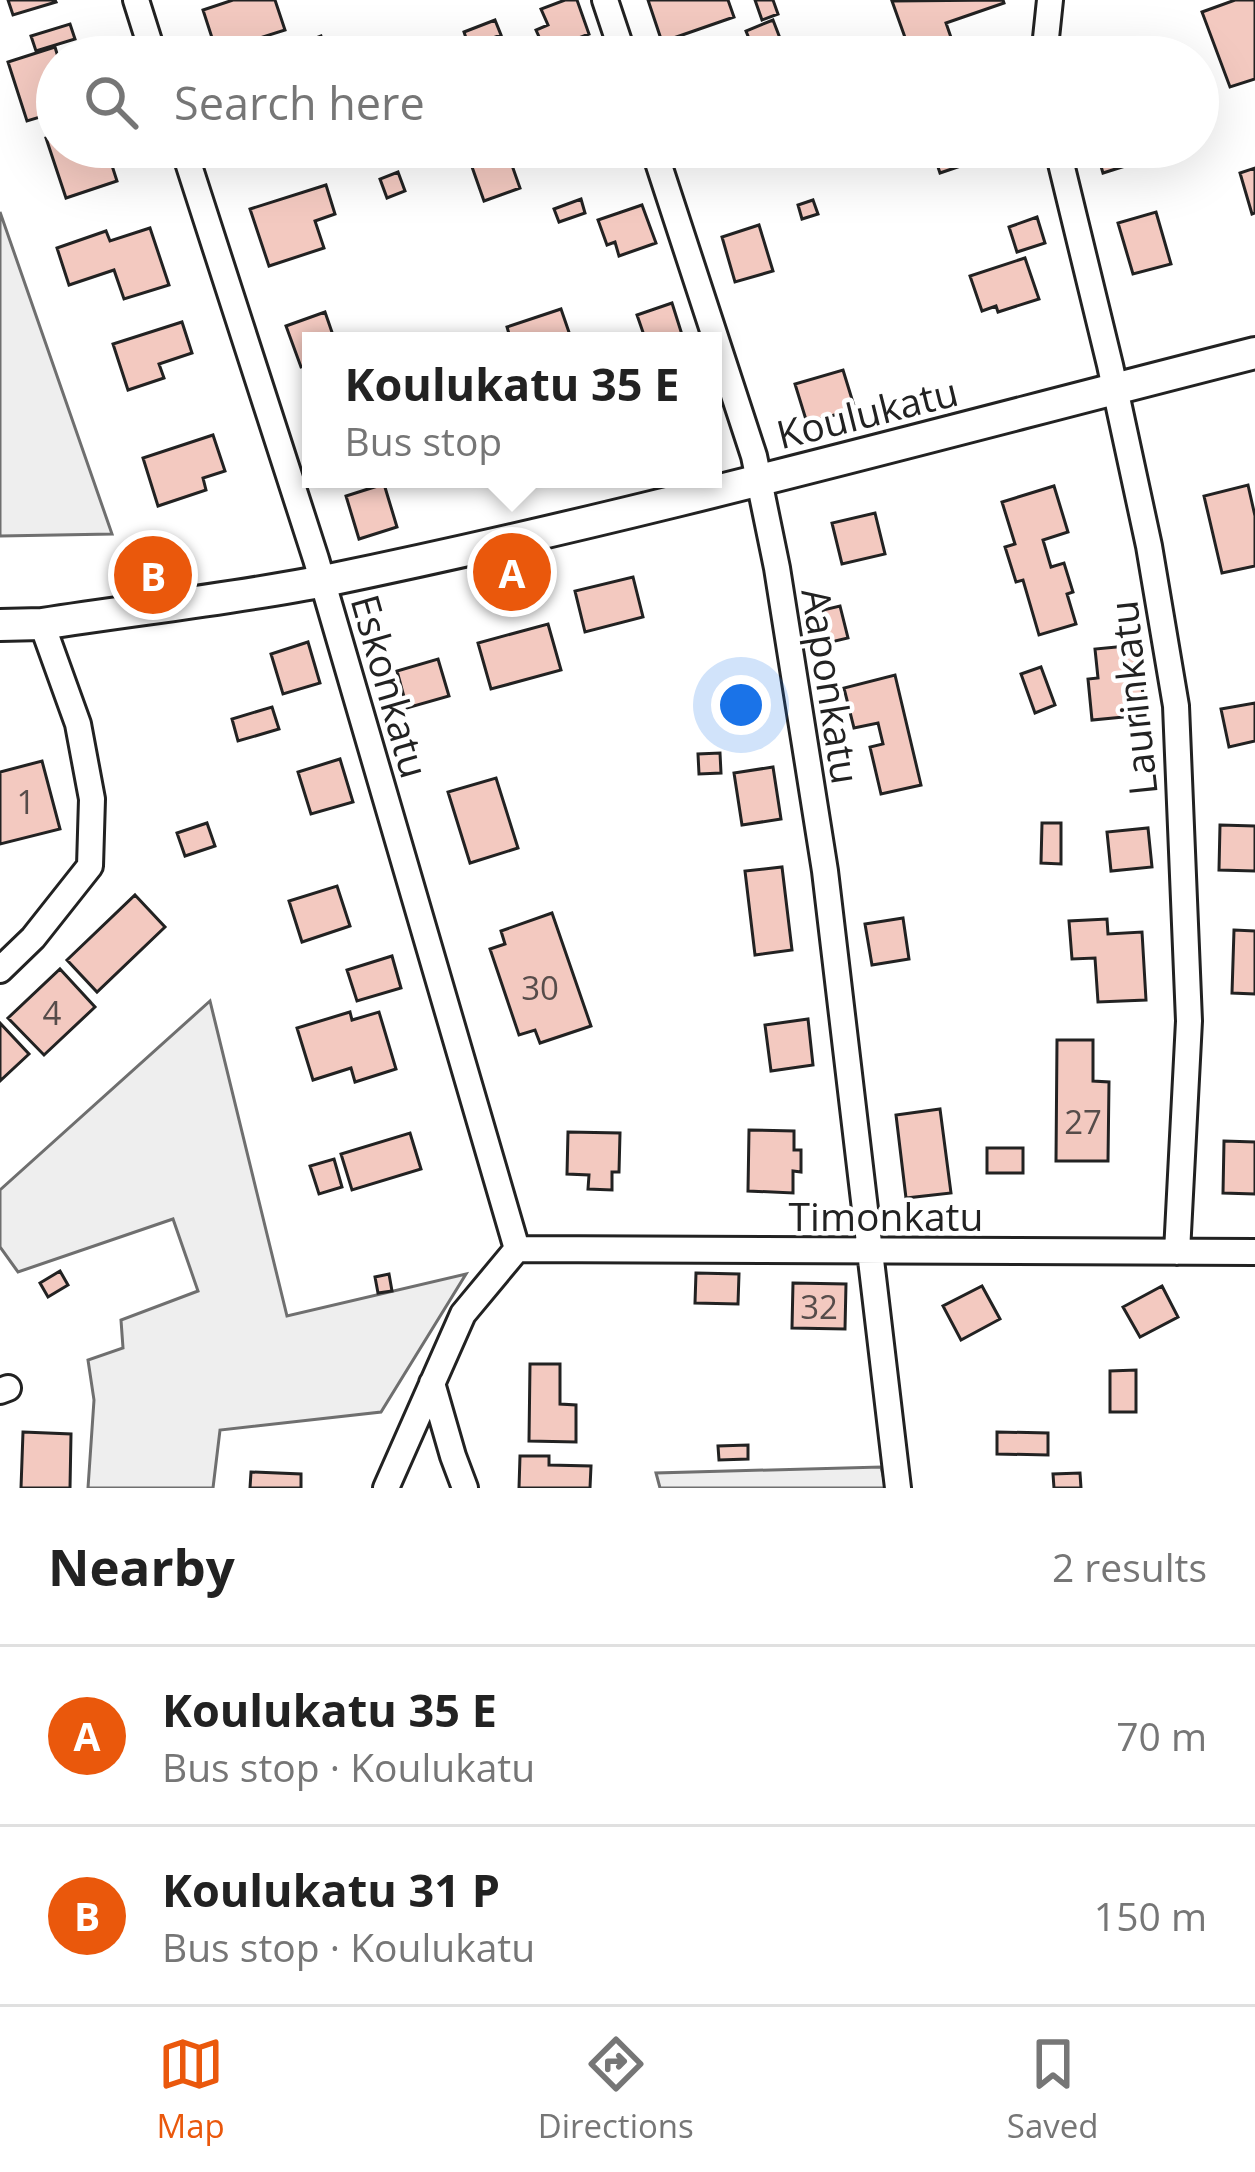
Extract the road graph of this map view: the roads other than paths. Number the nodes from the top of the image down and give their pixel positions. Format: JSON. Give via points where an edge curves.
{"nodes":[{"id":1,"x":136,"y":0,"type":"edge"},
{"id":2,"x":605,"y":0,"type":"edge"},
{"id":3,"x":1050,"y":0,"type":"edge"},
{"id":4,"x":147,"y":36,"type":"edge"},
{"id":5,"x":617,"y":36,"type":"edge"},
{"id":6,"x":1046,"y":36,"type":"edge"},
{"id":7,"x":190,"y":168,"type":"edge"},
{"id":8,"x":660,"y":168,"type":"edge"},
{"id":9,"x":1062,"y":168,"type":"edge"},
{"id":10,"x":712,"y":332,"type":"edge"},
{"id":11,"x":1255,"y":353,"type":"edge"},
{"id":12,"x":722,"y":362,"type":"edge"},
{"id":13,"x":1114,"y":388,"type":"junction"},
{"id":14,"x":760,"y":480,"type":"junction"},
{"id":15,"x":323,"y":581,"type":"junction"},
{"id":16,"x":42,"y":624,"type":"junction"},
{"id":17,"x":0,"y":626,"type":"edge"},
{"id":18,"x":0,"y":970,"type":"edge"},
{"id":19,"x":517,"y":1249,"type":"junction"},
{"id":20,"x":872,"y":1251,"type":"junction"},
{"id":21,"x":1177,"y":1252,"type":"junction"},
{"id":22,"x":1255,"y":1252,"type":"edge"},
{"id":23,"x":432,"y":1383,"type":"junction"},
{"id":24,"x":386,"y":1488,"type":"edge"},
{"id":25,"x":465,"y":1488,"type":"edge"},
{"id":26,"x":898,"y":1488,"type":"edge"}],
"edges":[{"from":1,"to":4,"type":"street"},
{"from":2,"to":5,"type":"street"},
{"from":3,"to":6,"type":"street"},
{"from":7,"to":15,"type":"street","name":"Eskonkatu"},
{"from":8,"to":10,"type":"street","name":"Aaponkatu"},
{"from":9,"to":13,"type":"street","name":"Laurinkatu"},
{"from":11,"to":13,"type":"street","name":"Koulukatu"},
{"from":12,"to":14,"type":"street","name":"Aaponkatu"},
{"from":13,"to":14,"type":"street","name":"Koulukatu"},
{"from":13,"to":21,"type":"street","name":"Laurinkatu","via":[[1176,706],[1189,1021]]},
{"from":14,"to":15,"type":"street","name":"Koulukatu"},
{"from":14,"to":20,"type":"street","name":"Aaponkatu","via":[[825,871]]},
{"from":15,"to":16,"type":"street","name":"Koulukatu"},
{"from":15,"to":19,"type":"street","name":"Eskonkatu"},
{"from":16,"to":17,"type":"street","name":"Koulukatu"},
{"from":16,"to":18,"type":"street","via":[[78,724],[92,799],[90,866]]},
{"from":19,"to":20,"type":"street","name":"Timonkatu"},
{"from":19,"to":23,"type":"street","via":[[463,1314]]},
{"from":20,"to":21,"type":"street","name":"Timonkatu"},
{"from":20,"to":26,"type":"street","name":"Aaponkatu"},
{"from":21,"to":22,"type":"street","name":"Timonkatu"},
{"from":23,"to":24,"type":"street"},
{"from":23,"to":25,"type":"street"}]}
